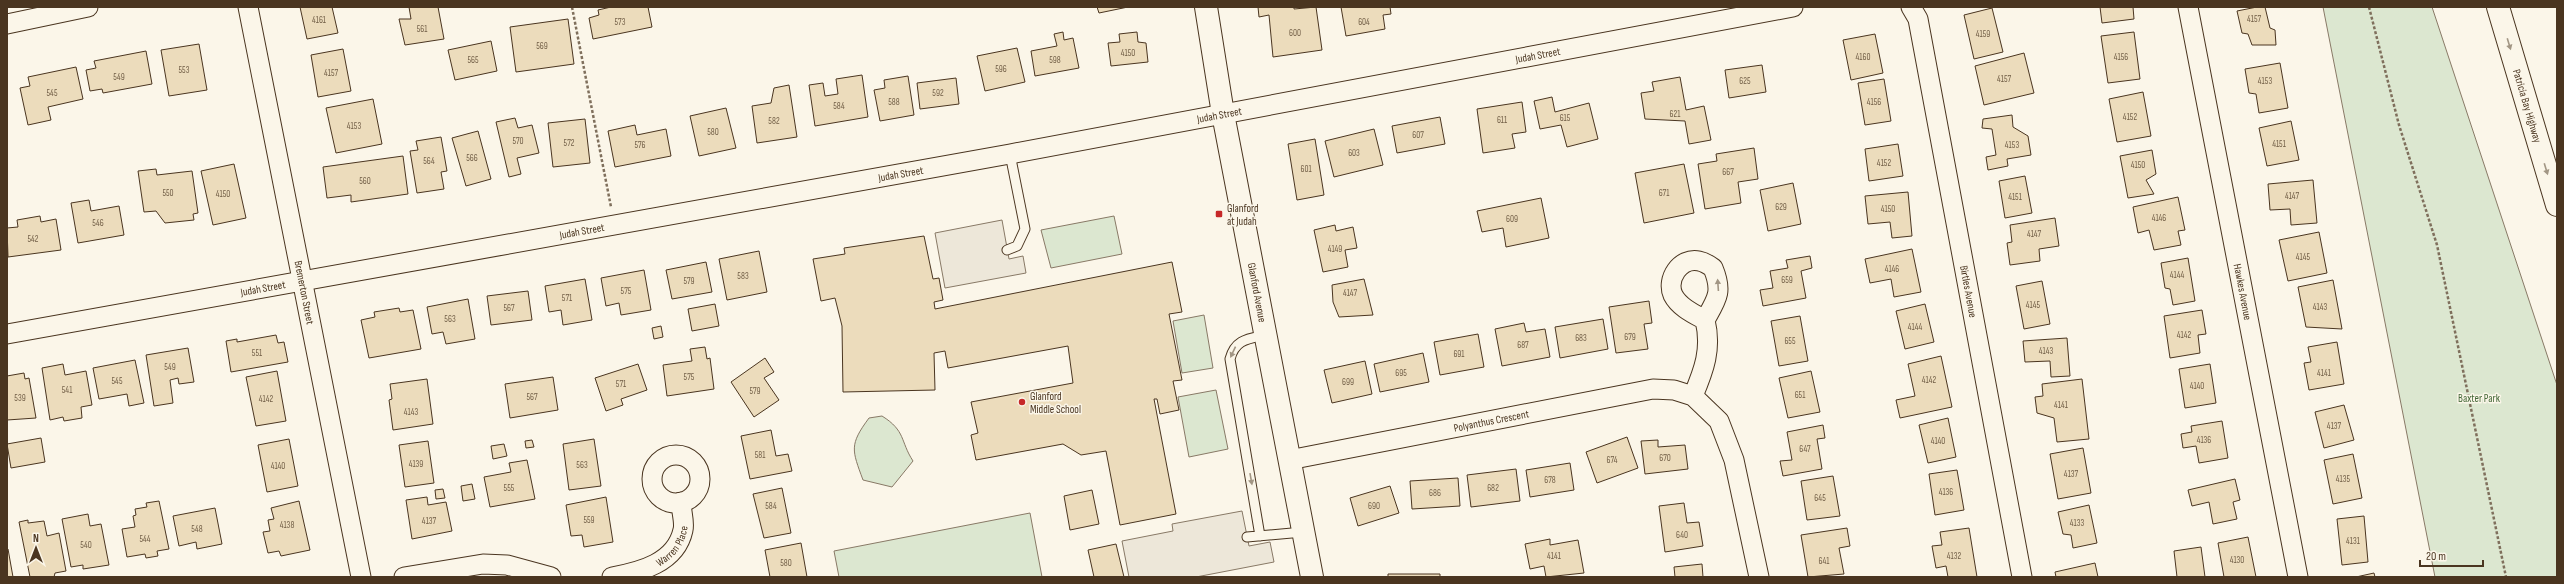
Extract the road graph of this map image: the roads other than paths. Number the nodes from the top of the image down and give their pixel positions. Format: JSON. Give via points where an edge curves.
{"nodes":[{"id":1,"x":88,"y":7,"type":"edge"},
{"id":2,"x":248,"y":7,"type":"edge"},
{"id":3,"x":1206,"y":7,"type":"edge"},
{"id":4,"x":1793,"y":7,"type":"edge"},
{"id":5,"x":2188,"y":7,"type":"edge"},
{"id":6,"x":2498,"y":7,"type":"edge"},
{"id":7,"x":1914,"y":8,"type":"edge"},
{"id":8,"x":7,"y":24,"type":"edge"},
{"id":9,"x":1223,"y":114,"type":"junction"},
{"id":10,"x":1010,"y":154,"type":"junction"},
{"id":11,"x":2557,"y":205,"type":"edge"},
{"id":12,"x":1007,"y":250,"type":"dead end"},
{"id":13,"x":303,"y":280,"type":"junction"},
{"id":14,"x":1705,"y":320,"type":"dead end"},
{"id":15,"x":7,"y":334,"type":"edge"},
{"id":16,"x":1265,"y":336,"type":"junction"},
{"id":17,"x":1694,"y":396,"type":"junction"},
{"id":18,"x":1289,"y":460,"type":"junction"},
{"id":19,"x":681,"y":502,"type":"dead end"},
{"id":20,"x":1303,"y":532,"type":"junction"},
{"id":21,"x":1260,"y":536,"type":"junction"},
{"id":22,"x":1247,"y":537,"type":"dead end"},
{"id":23,"x":360,"y":577,"type":"edge"},
{"id":24,"x":404,"y":577,"type":"edge"},
{"id":25,"x":551,"y":577,"type":"edge"},
{"id":26,"x":612,"y":577,"type":"edge"},
{"id":27,"x":1312,"y":577,"type":"edge"},
{"id":28,"x":1759,"y":577,"type":"edge"},
{"id":29,"x":2022,"y":577,"type":"edge"},
{"id":30,"x":2298,"y":577,"type":"edge"}],
"edges":[{"from":1,"to":8,"type":"street"},
{"from":2,"to":13,"type":"street","name":"Bremerton Street"},
{"from":3,"to":9,"type":"main road","name":"Glanford Avenue"},
{"from":4,"to":9,"type":"street","name":"Judah Street"},
{"from":5,"to":30,"type":"street","name":"Hawkes Avenue"},
{"from":6,"to":11,"type":"main road","name":"Patricia Bay Highway","one_way":true},
{"from":7,"to":29,"type":"street","name":"Birtles Avenue"},
{"from":9,"to":10,"type":"street","name":"Judah Street"},
{"from":9,"to":16,"type":"main road","name":"Glanford Avenue"},
{"from":10,"to":12,"type":"lane","via":[[1026,229],[1017,246]]},
{"from":10,"to":13,"type":"street","name":"Judah Street"},
{"from":13,"to":15,"type":"street","name":"Judah Street"},
{"from":13,"to":23,"type":"street","name":"Bremerton Street"},
{"from":14,"to":17,"type":"street","via":[[1709,337],[1708,359]]},
{"from":16,"to":18,"type":"main road","name":"Glanford Avenue"},
{"from":16,"to":21,"type":"lane","one_way":true,"via":[[1243,339],[1233,348],[1230,359]]},
{"from":17,"to":18,"type":"street","name":"Polyanthus Crescent","via":[[1674,390],[1653,389]]},
{"from":17,"to":28,"type":"street","name":"Polyanthus Crescent","via":[[1719,420],[1734,460]]},
{"from":18,"to":20,"type":"main road","name":"Glanford Avenue"},
{"from":19,"to":26,"type":"street","name":"Warren Place","via":[[683,530],[674,549],[659,564]]},
{"from":20,"to":21,"type":"lane"},
{"from":20,"to":27,"type":"main road","name":"Glanford Avenue"},
{"from":21,"to":22,"type":"lane"},
{"from":24,"to":25,"type":"street","via":[[483,564],[507,565]]}]}
